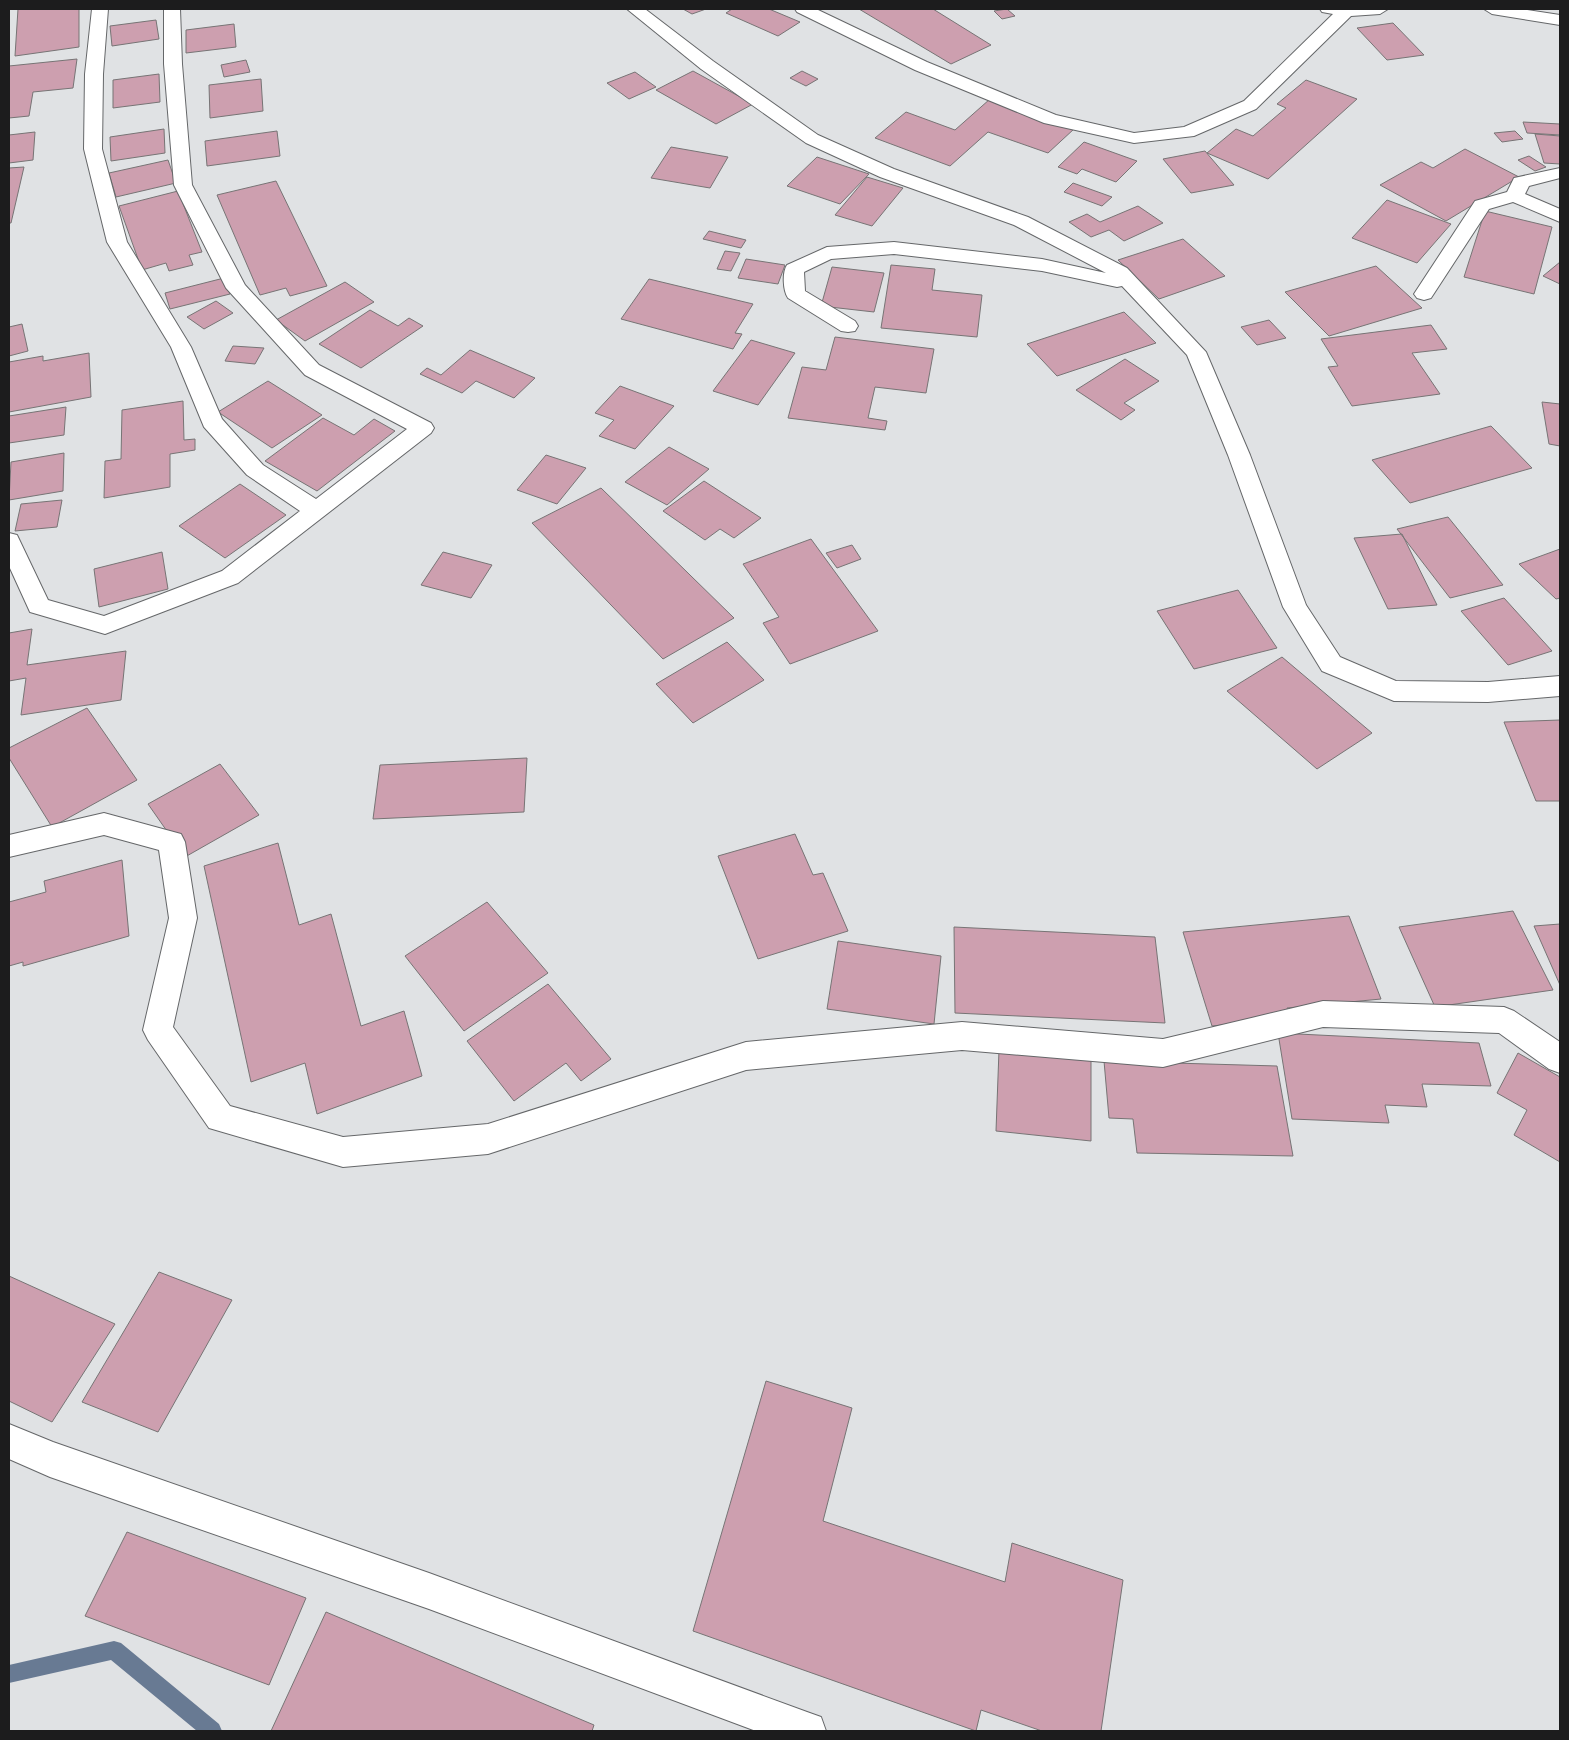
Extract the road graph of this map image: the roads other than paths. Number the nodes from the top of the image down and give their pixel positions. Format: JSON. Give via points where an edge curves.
{"nodes":[{"id":1,"x":100,"y":9,"type":"edge"},
{"id":2,"x":172,"y":9,"type":"edge"},
{"id":3,"x":635,"y":9,"type":"edge"},
{"id":4,"x":803,"y":9,"type":"edge"},
{"id":5,"x":1324,"y":9,"type":"edge"},
{"id":6,"x":1380,"y":9,"type":"edge"},
{"id":7,"x":1492,"y":9,"type":"edge"},
{"id":8,"x":1346,"y":11,"type":"junction"},
{"id":9,"x":1560,"y":20,"type":"edge"},
{"id":10,"x":1560,"y":174,"type":"edge"},
{"id":11,"x":1514,"y":196,"type":"junction"},
{"id":12,"x":1560,"y":216,"type":"edge"},
{"id":13,"x":1132,"y":284,"type":"junction"},
{"id":14,"x":1424,"y":294,"type":"dead end"},
{"id":15,"x":848,"y":326,"type":"dead end"},
{"id":16,"x":316,"y":510,"type":"junction"},
{"id":17,"x":9,"y":541,"type":"edge"},
{"id":18,"x":1560,"y":686,"type":"edge"},
{"id":19,"x":9,"y":846,"type":"edge"},
{"id":20,"x":1560,"y":1059,"type":"edge"},
{"id":21,"x":9,"y":1442,"type":"edge"},
{"id":22,"x":807,"y":1731,"type":"edge"}],
"edges":[{"from":1,"to":16,"type":"street","via":[[94,74],[93,149],[118,242],[181,347],[212,422],[255,470]]},
{"from":2,"to":16,"type":"street","via":[[183,185],[236,288],[312,370],[422,428]]},
{"from":3,"to":13,"type":"street","via":[[706,65],[812,139],[887,173],[1021,221],[1120,272]]},
{"from":4,"to":8,"type":"street","via":[[922,66],[1050,120],[1134,138],[1188,132],[1250,104]]},
{"from":5,"to":8,"type":"street"},
{"from":6,"to":8,"type":"street"},
{"from":7,"to":9,"type":"street"},
{"from":10,"to":11,"type":"street","via":[[1521,182]]},
{"from":11,"to":12,"type":"street"},
{"from":11,"to":14,"type":"street","via":[[1482,205]]},
{"from":13,"to":15,"type":"street","via":[[1042,265],[894,248],[827,253],[794,269],[795,294]]},
{"from":13,"to":18,"type":"street","via":[[1196,352],[1295,607],[1331,664],[1394,691],[1488,692]]},
{"from":16,"to":17,"type":"street","via":[[230,577],[105,625],[39,606]]},
{"from":19,"to":20,"type":"street","via":[[104,824],[171,842],[183,918],[158,1030],[220,1118],[343,1152],[488,1139],[746,1056],[962,1036],[1163,1053],[1323,1014],[1494,1019],[1504,1020]]},
{"from":21,"to":22,"type":"street","via":[[429,1591]]}]}
